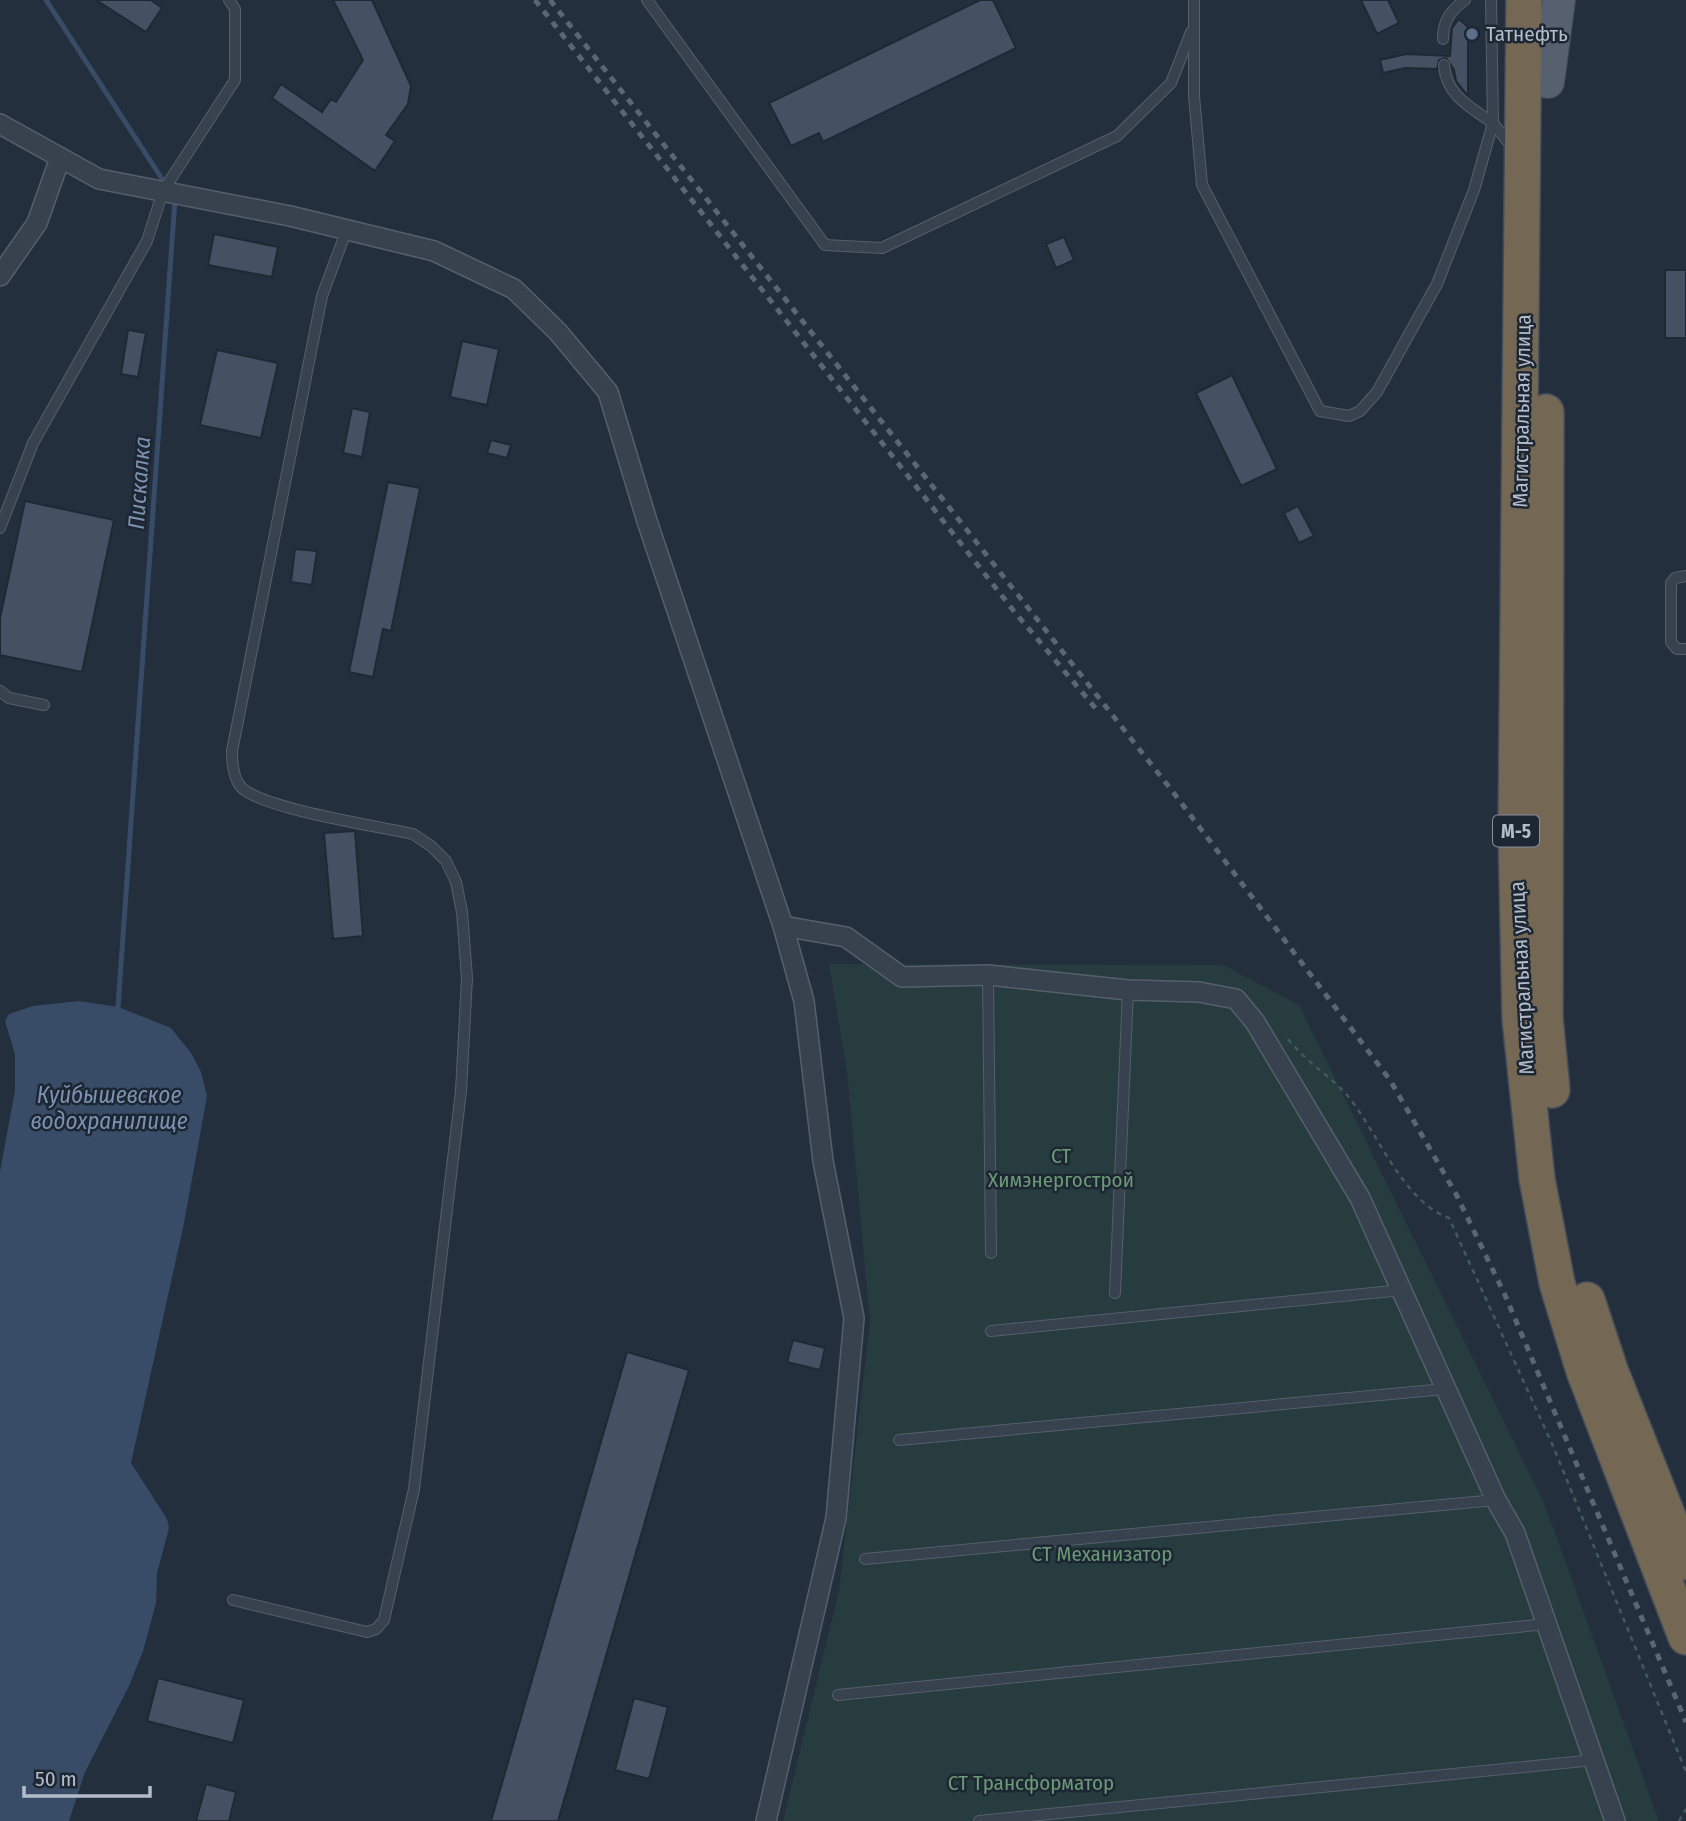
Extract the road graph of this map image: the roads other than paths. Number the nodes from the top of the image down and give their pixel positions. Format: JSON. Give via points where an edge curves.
{"nodes":[{"id":1,"x":229,"y":0,"type":"edge"},
{"id":2,"x":648,"y":0,"type":"edge"},
{"id":3,"x":1194,"y":0,"type":"edge"},
{"id":4,"x":1465,"y":0,"type":"edge"},
{"id":5,"x":1491,"y":0,"type":"edge"},
{"id":6,"x":1524,"y":0,"type":"edge"},
{"id":7,"x":1548,"y":0,"type":"edge"},
{"id":8,"x":1559,"y":0,"type":"edge"},
{"id":9,"x":1194,"y":24,"type":"junction"},
{"id":10,"x":1443,"y":39,"type":"dead end"},
{"id":11,"x":1444,"y":65,"type":"dead end"},
{"id":12,"x":1548,"y":82,"type":"junction"},
{"id":13,"x":1493,"y":123,"type":"junction"},
{"id":14,"x":0,"y":124,"type":"edge"},
{"id":15,"x":60,"y":158,"type":"junction"},
{"id":16,"x":1525,"y":165,"type":"junction"},
{"id":17,"x":163,"y":191,"type":"junction"},
{"id":18,"x":347,"y":229,"type":"junction"},
{"id":19,"x":0,"y":276,"type":"edge"},
{"id":20,"x":0,"y":528,"type":"edge"},
{"id":21,"x":1686,"y":576,"type":"edge"},
{"id":22,"x":1686,"y":649,"type":"edge"},
{"id":23,"x":0,"y":691,"type":"edge"},
{"id":24,"x":44,"y":705,"type":"dead end"},
{"id":25,"x":783,"y":926,"type":"junction"},
{"id":26,"x":988,"y":975,"type":"junction"},
{"id":27,"x":1128,"y":990,"type":"junction"},
{"id":28,"x":991,"y":1253,"type":"dead end"},
{"id":29,"x":1402,"y":1290,"type":"junction"},
{"id":30,"x":1115,"y":1293,"type":"dead end"},
{"id":31,"x":991,"y":1331,"type":"dead end"},
{"id":32,"x":1445,"y":1389,"type":"junction"},
{"id":33,"x":899,"y":1440,"type":"dead end"},
{"id":34,"x":1496,"y":1500,"type":"junction"},
{"id":35,"x":865,"y":1559,"type":"dead end"},
{"id":36,"x":1686,"y":1562,"type":"edge"},
{"id":37,"x":233,"y":1600,"type":"dead end"},
{"id":38,"x":1547,"y":1624,"type":"junction"},
{"id":39,"x":1686,"y":1637,"type":"edge"},
{"id":40,"x":838,"y":1695,"type":"dead end"},
{"id":41,"x":1594,"y":1760,"type":"junction"},
{"id":42,"x":766,"y":1821,"type":"edge"},
{"id":43,"x":979,"y":1821,"type":"edge"},
{"id":44,"x":1615,"y":1821,"type":"edge"}],
"edges":[{"from":1,"to":17,"type":"lane","via":[[235,9],[235,80]]},
{"from":2,"to":9,"type":"lane","via":[[825,245],[870,247],[882,247],[1117,136],[1171,83]]},
{"from":3,"to":9,"type":"lane"},
{"from":4,"to":10,"type":"lane","via":[[1443,25]]},
{"from":5,"to":13,"type":"lane"},
{"from":6,"to":16,"type":"highway","name":"Магистральная улица","number":"М-5"},
{"from":7,"to":12,"type":"highway","number":"М-5"},
{"from":8,"to":12,"type":"main road","name":"Магистральная улица"},
{"from":9,"to":13,"type":"lane","via":[[1194,96],[1202,185],[1321,411],[1349,416],[1377,392],[1437,284],[1474,190]]},
{"from":11,"to":13,"type":"lane","via":[[1445,81],[1461,101]]},
{"from":12,"to":36,"type":"highway","name":"Магистральная улица","number":"М-5","via":[[1545,1017],[1561,1181],[1580,1279],[1610,1370]]},
{"from":13,"to":16,"type":"lane"},
{"from":14,"to":15,"type":"street"},
{"from":15,"to":17,"type":"street","via":[[99,179]]},
{"from":15,"to":19,"type":"street","via":[[37,223]]},
{"from":16,"to":39,"type":"highway","name":"Магистральная улица","number":"М-5","via":[[1516,830],[1520,1019],[1537,1179],[1557,1283],[1584,1371]]},
{"from":17,"to":18,"type":"street"},
{"from":17,"to":20,"type":"lane","via":[[147,241],[33,443]]},
{"from":18,"to":25,"type":"street","via":[[434,251],[514,289],[558,332],[608,392]]},
{"from":18,"to":37,"type":"lane","via":[[322,296],[232,767],[241,786],[263,800],[413,834],[446,861],[462,912],[467,978],[461,1091],[414,1489],[384,1620],[367,1632]]},
{"from":21,"to":22,"type":"lane","via":[[1671,583],[1671,642]]},
{"from":23,"to":24,"type":"lane","via":[[9,698]]},
{"from":25,"to":26,"type":"street","via":[[846,937],[902,977]]},
{"from":25,"to":42,"type":"street","via":[[804,1001],[823,1161],[854,1318],[836,1518]]},
{"from":26,"to":27,"type":"street"},
{"from":26,"to":28,"type":"lane"},
{"from":27,"to":29,"type":"street","via":[[1199,992],[1236,999],[1255,1022],[1360,1198]]},
{"from":27,"to":30,"type":"lane"},
{"from":29,"to":31,"type":"lane"},
{"from":29,"to":32,"type":"street"},
{"from":32,"to":33,"type":"lane"},
{"from":32,"to":34,"type":"street"},
{"from":34,"to":35,"type":"lane"},
{"from":34,"to":38,"type":"street","via":[[1516,1533]]},
{"from":38,"to":40,"type":"lane"},
{"from":38,"to":41,"type":"street"},
{"from":41,"to":43,"type":"lane"},
{"from":41,"to":44,"type":"street"}]}
